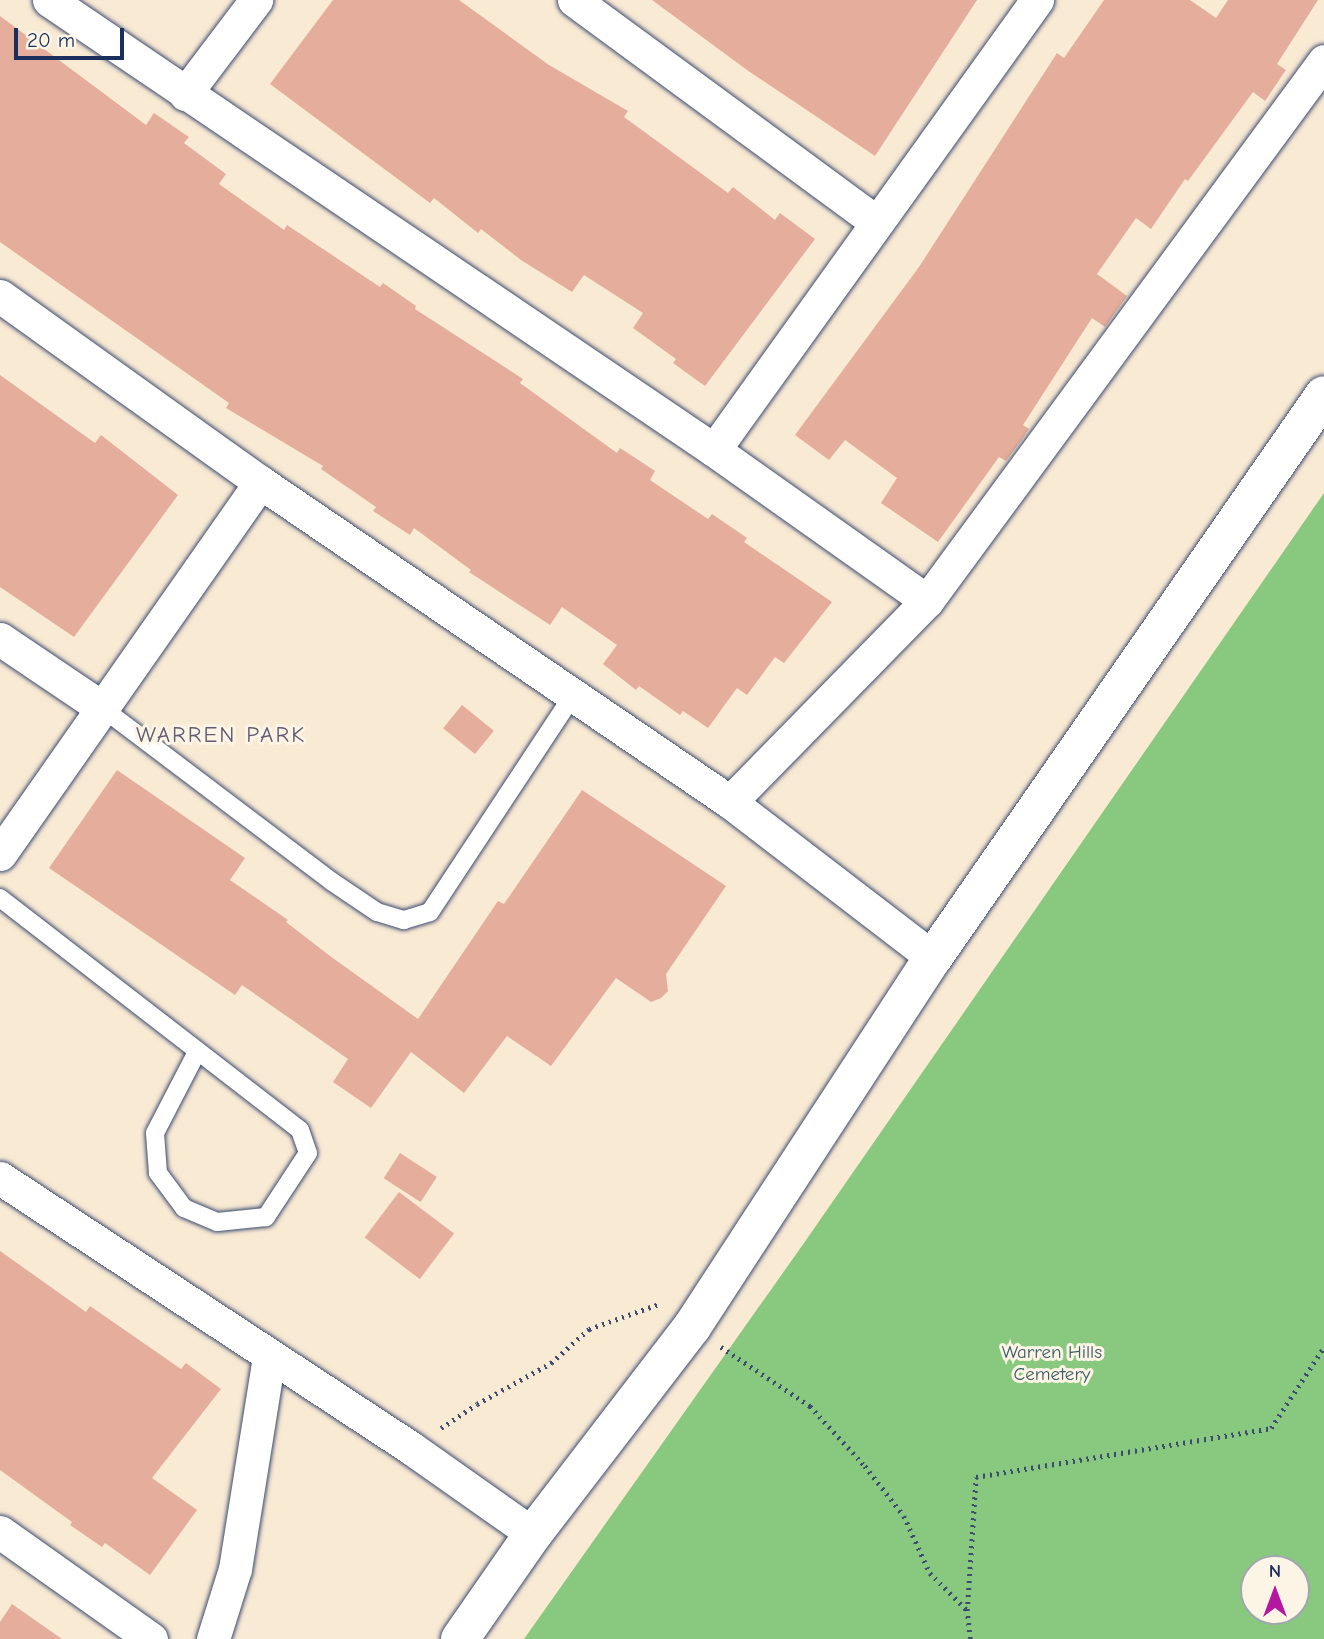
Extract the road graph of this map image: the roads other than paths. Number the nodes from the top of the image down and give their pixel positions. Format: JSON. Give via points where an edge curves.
{"nodes":[{"id":1,"x":48,"y":0,"type":"edge"},
{"id":2,"x":256,"y":0,"type":"edge"},
{"id":3,"x":574,"y":0,"type":"edge"},
{"id":4,"x":1037,"y":0,"type":"edge"},
{"id":5,"x":1324,"y":61,"type":"edge"},
{"id":6,"x":185,"y":94,"type":"junction"},
{"id":7,"x":876,"y":222,"type":"junction"},
{"id":8,"x":0,"y":296,"type":"edge"},
{"id":9,"x":1324,"y":395,"type":"edge"},
{"id":10,"x":713,"y":450,"type":"junction"},
{"id":11,"x":260,"y":482,"type":"junction"},
{"id":12,"x":928,"y":601,"type":"junction"},
{"id":13,"x":0,"y":639,"type":"edge"},
{"id":14,"x":573,"y":695,"type":"junction"},
{"id":15,"x":102,"y":706,"type":"junction"},
{"id":16,"x":730,"y":802,"type":"junction"},
{"id":17,"x":3,"y":843,"type":"edge"},
{"id":18,"x":0,"y":898,"type":"edge"},
{"id":19,"x":933,"y":958,"type":"junction"},
{"id":20,"x":197,"y":1052,"type":"junction"},
{"id":21,"x":0,"y":1178,"type":"edge"},
{"id":22,"x":269,"y":1357,"type":"junction"},
{"id":23,"x":0,"y":1532,"type":"edge"},
{"id":24,"x":533,"y":1534,"type":"junction"},
{"id":25,"x":151,"y":1639,"type":"edge"},
{"id":26,"x":213,"y":1639,"type":"edge"},
{"id":27,"x":460,"y":1639,"type":"edge"}],
"edges":[{"from":1,"to":6,"type":"street"},
{"from":2,"to":6,"type":"street"},
{"from":3,"to":7,"type":"street"},
{"from":4,"to":7,"type":"street"},
{"from":5,"to":12,"type":"street"},
{"from":6,"to":10,"type":"street"},
{"from":7,"to":10,"type":"street"},
{"from":8,"to":11,"type":"street"},
{"from":9,"to":19,"type":"street"},
{"from":10,"to":12,"type":"street"},
{"from":11,"to":14,"type":"street"},
{"from":11,"to":15,"type":"street"},
{"from":12,"to":16,"type":"street"},
{"from":13,"to":15,"type":"street"},
{"from":14,"to":15,"type":"lane","via":[[430,912],[404,920],[377,912],[331,881]]},
{"from":14,"to":16,"type":"street"},
{"from":15,"to":17,"type":"street"},
{"from":16,"to":19,"type":"street"},
{"from":18,"to":20,"type":"lane"},
{"from":19,"to":24,"type":"street","via":[[692,1327]]},
{"from":20,"to":20,"type":"lane","via":[[155,1133],[158,1173],[184,1208],[216,1222],[266,1217],[308,1153],[300,1130]]},
{"from":21,"to":22,"type":"street"},
{"from":22,"to":24,"type":"street"},
{"from":22,"to":26,"type":"street","via":[[234,1569]]},
{"from":23,"to":25,"type":"street"},
{"from":24,"to":27,"type":"street"}]}
